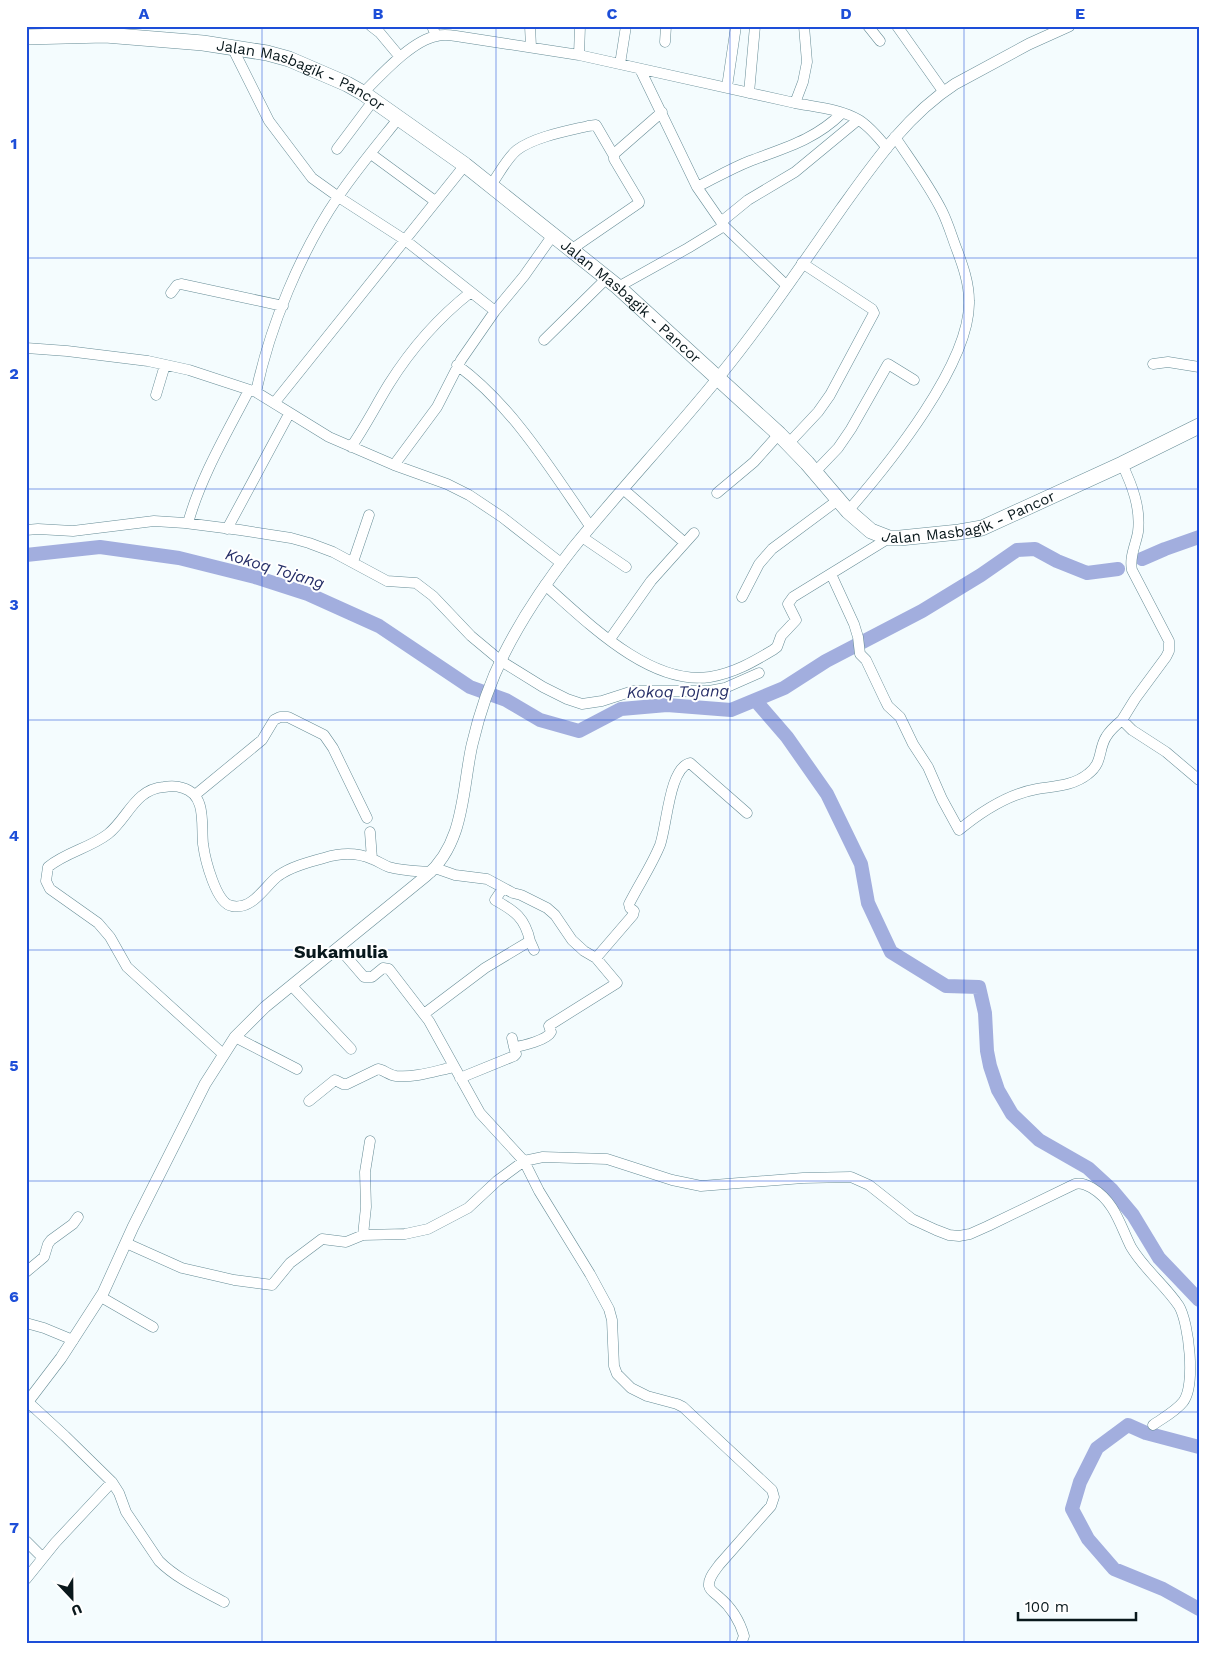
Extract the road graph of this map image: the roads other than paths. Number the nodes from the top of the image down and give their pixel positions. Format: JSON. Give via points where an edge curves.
{"nodes":[{"id":1,"x":371,"y":26,"type":"edge"},
{"id":2,"x":530,"y":26,"type":"edge"},
{"id":3,"x":580,"y":26,"type":"edge"},
{"id":4,"x":626,"y":26,"type":"edge"},
{"id":5,"x":666,"y":26,"type":"edge"},
{"id":6,"x":736,"y":26,"type":"edge"},
{"id":7,"x":755,"y":26,"type":"edge"},
{"id":8,"x":868,"y":26,"type":"edge"},
{"id":9,"x":897,"y":26,"type":"edge"},
{"id":10,"x":1069,"y":26,"type":"edge"},
{"id":11,"x":807,"y":28,"type":"edge"},
{"id":12,"x":434,"y":31,"type":"edge"},
{"id":13,"x":26,"y":37,"type":"edge"},
{"id":14,"x":880,"y":41,"type":"dead end"},
{"id":15,"x":665,"y":42,"type":"dead end"},
{"id":16,"x":232,"y":47,"type":"junction"},
{"id":17,"x":531,"y":47,"type":"junction"},
{"id":18,"x":579,"y":55,"type":"junction"},
{"id":19,"x":400,"y":57,"type":"junction"},
{"id":20,"x":620,"y":64,"type":"junction"},
{"id":21,"x":640,"y":69,"type":"junction"},
{"id":22,"x":727,"y":87,"type":"junction"},
{"id":23,"x":943,"y":91,"type":"junction"},
{"id":24,"x":749,"y":93,"type":"junction"},
{"id":25,"x":368,"y":97,"type":"junction"},
{"id":26,"x":795,"y":103,"type":"junction"},
{"id":27,"x":662,"y":112,"type":"junction"},
{"id":28,"x":842,"y":113,"type":"junction"},
{"id":29,"x":398,"y":119,"type":"junction"},
{"id":30,"x":858,"y":120,"type":"junction"},
{"id":31,"x":895,"y":137,"type":"junction"},
{"id":32,"x":887,"y":148,"type":"junction"},
{"id":33,"x":337,"y":149,"type":"dead end"},
{"id":34,"x":371,"y":154,"type":"junction"},
{"id":35,"x":614,"y":156,"type":"junction"},
{"id":36,"x":465,"y":165,"type":"junction"},
{"id":37,"x":491,"y":185,"type":"junction"},
{"id":38,"x":697,"y":187,"type":"junction"},
{"id":39,"x":338,"y":197,"type":"junction"},
{"id":40,"x":435,"y":201,"type":"junction"},
{"id":41,"x":723,"y":224,"type":"junction"},
{"id":42,"x":553,"y":235,"type":"junction"},
{"id":43,"x":405,"y":240,"type":"junction"},
{"id":44,"x":572,"y":249,"type":"junction"},
{"id":45,"x":802,"y":263,"type":"junction"},
{"id":46,"x":612,"y":282,"type":"junction"},
{"id":47,"x":787,"y":286,"type":"junction"},
{"id":48,"x":472,"y":292,"type":"junction"},
{"id":49,"x":171,"y":293,"type":"dead end"},
{"id":50,"x":283,"y":306,"type":"junction"},
{"id":51,"x":495,"y":311,"type":"junction"},
{"id":52,"x":544,"y":340,"type":"dead end"},
{"id":53,"x":26,"y":348,"type":"edge"},
{"id":54,"x":1153,"y":364,"type":"dead end"},
{"id":55,"x":165,"y":365,"type":"junction"},
{"id":56,"x":457,"y":365,"type":"junction"},
{"id":57,"x":1199,"y":367,"type":"edge"},
{"id":58,"x":718,"y":377,"type":"junction"},
{"id":59,"x":914,"y":380,"type":"dead end"},
{"id":60,"x":252,"y":391,"type":"junction"},
{"id":61,"x":156,"y":395,"type":"dead end"},
{"id":62,"x":275,"y":402,"type":"junction"},
{"id":63,"x":290,"y":414,"type":"junction"},
{"id":64,"x":1199,"y":426,"type":"edge"},
{"id":65,"x":784,"y":439,"type":"junction"},
{"id":66,"x":351,"y":447,"type":"junction"},
{"id":67,"x":1122,"y":464,"type":"junction"},
{"id":68,"x":394,"y":465,"type":"junction"},
{"id":69,"x":815,"y":472,"type":"junction"},
{"id":70,"x":623,"y":489,"type":"junction"},
{"id":71,"x":717,"y":493,"type":"dead end"},
{"id":72,"x":843,"y":505,"type":"junction"},
{"id":73,"x":369,"y":515,"type":"dead end"},
{"id":74,"x":188,"y":523,"type":"junction"},
{"id":75,"x":590,"y":526,"type":"junction"},
{"id":76,"x":227,"y":529,"type":"junction"},
{"id":77,"x":26,"y":530,"type":"edge"},
{"id":78,"x":694,"y":533,"type":"dead end"},
{"id":79,"x":582,"y":537,"type":"junction"},
{"id":80,"x":889,"y":538,"type":"junction"},
{"id":81,"x":685,"y":542,"type":"junction"},
{"id":82,"x":354,"y":559,"type":"junction"},
{"id":83,"x":561,"y":563,"type":"junction"},
{"id":84,"x":626,"y":567,"type":"dead end"},
{"id":85,"x":831,"y":574,"type":"junction"},
{"id":86,"x":545,"y":585,"type":"junction"},
{"id":87,"x":742,"y":597,"type":"dead end"},
{"id":88,"x":610,"y":639,"type":"junction"},
{"id":89,"x":501,"y":661,"type":"junction"},
{"id":90,"x":760,"y":673,"type":"dead end"},
{"id":91,"x":1122,"y":720,"type":"junction"},
{"id":92,"x":1199,"y":780,"type":"edge"},
{"id":93,"x":195,"y":795,"type":"junction"},
{"id":94,"x":747,"y":813,"type":"dead end"},
{"id":95,"x":367,"y":818,"type":"dead end"},
{"id":96,"x":370,"y":832,"type":"dead end"},
{"id":97,"x":372,"y":859,"type":"junction"},
{"id":98,"x":433,"y":870,"type":"junction"},
{"id":99,"x":503,"y":888,"type":"junction"},
{"id":100,"x":339,"y":948,"type":"junction"},
{"id":101,"x":596,"y":958,"type":"junction"},
{"id":102,"x":292,"y":986,"type":"junction"},
{"id":103,"x":424,"y":1014,"type":"junction"},
{"id":104,"x":235,"y":1037,"type":"junction"},
{"id":105,"x":351,"y":1049,"type":"dead end"},
{"id":106,"x":223,"y":1054,"type":"junction"},
{"id":107,"x":454,"y":1067,"type":"junction"},
{"id":108,"x":297,"y":1068,"type":"dead end"},
{"id":109,"x":460,"y":1078,"type":"junction"},
{"id":110,"x":309,"y":1100,"type":"dead end"},
{"id":111,"x":370,"y":1141,"type":"dead end"},
{"id":112,"x":524,"y":1161,"type":"junction"},
{"id":113,"x":78,"y":1217,"type":"dead end"},
{"id":114,"x":363,"y":1234,"type":"junction"},
{"id":115,"x":126,"y":1243,"type":"junction"},
{"id":116,"x":26,"y":1272,"type":"edge"},
{"id":117,"x":101,"y":1297,"type":"junction"},
{"id":118,"x":26,"y":1323,"type":"edge"},
{"id":119,"x":153,"y":1326,"type":"dead end"},
{"id":120,"x":73,"y":1340,"type":"junction"},
{"id":121,"x":27,"y":1403,"type":"edge"},
{"id":122,"x":1153,"y":1425,"type":"dead end"},
{"id":123,"x":112,"y":1482,"type":"junction"},
{"id":124,"x":26,"y":1541,"type":"edge"},
{"id":125,"x":43,"y":1558,"type":"junction"},
{"id":126,"x":26,"y":1579,"type":"edge"},
{"id":127,"x":224,"y":1602,"type":"dead end"},
{"id":128,"x":741,"y":1644,"type":"edge"}],
"edges":[{"from":1,"to":19,"type":"street"},
{"from":2,"to":17,"type":"street"},
{"from":3,"to":18,"type":"street"},
{"from":4,"to":20,"type":"street"},
{"from":5,"to":15,"type":"street"},
{"from":6,"to":22,"type":"street"},
{"from":7,"to":24,"type":"street"},
{"from":8,"to":14,"type":"street"},
{"from":9,"to":23,"type":"street"},
{"from":10,"to":23,"type":"street"},
{"from":11,"to":26,"type":"street","via":[[807,62]]},
{"from":12,"to":17,"type":"street"},
{"from":12,"to":19,"type":"street"},
{"from":13,"to":16,"type":"main road","name":"Jalan Masbagik - Pancor","via":[[105,36]]},
{"from":16,"to":25,"type":"main road","name":"Jalan Masbagik - Pancor","via":[[290,59]]},
{"from":16,"to":39,"type":"street","via":[[276,130],[312,178]]},
{"from":17,"to":18,"type":"street"},
{"from":18,"to":20,"type":"street"},
{"from":19,"to":25,"type":"street"},
{"from":20,"to":21,"type":"street"},
{"from":21,"to":22,"type":"street"},
{"from":21,"to":27,"type":"street"},
{"from":22,"to":24,"type":"street"},
{"from":23,"to":31,"type":"street"},
{"from":24,"to":26,"type":"street"},
{"from":25,"to":29,"type":"main road","name":"Jalan Masbagik - Pancor"},
{"from":25,"to":33,"type":"street"},
{"from":26,"to":28,"type":"street"},
{"from":27,"to":35,"type":"street"},
{"from":27,"to":38,"type":"street"},
{"from":28,"to":30,"type":"street"},
{"from":28,"to":38,"type":"street","via":[[827,128],[810,138],[734,168]]},
{"from":29,"to":34,"type":"street"},
{"from":29,"to":36,"type":"main road","name":"Jalan Masbagik - Pancor"},
{"from":30,"to":32,"type":"street"},
{"from":30,"to":41,"type":"street","via":[[795,172],[748,200]]},
{"from":31,"to":32,"type":"street"},
{"from":31,"to":72,"type":"street","via":[[946,220],[966,275],[969,316],[953,361],[935,395],[896,452]]},
{"from":32,"to":45,"type":"street"},
{"from":34,"to":39,"type":"street"},
{"from":34,"to":40,"type":"street"},
{"from":35,"to":37,"type":"street","via":[[596,125],[588,126],[519,149]]},
{"from":35,"to":44,"type":"street","via":[[639,202]]},
{"from":36,"to":37,"type":"main road","name":"Jalan Masbagik - Pancor"},
{"from":36,"to":40,"type":"street"},
{"from":37,"to":42,"type":"main road","name":"Jalan Masbagik - Pancor"},
{"from":38,"to":41,"type":"street"},
{"from":39,"to":43,"type":"street"},
{"from":39,"to":50,"type":"street","via":[[305,255]]},
{"from":40,"to":43,"type":"street"},
{"from":41,"to":46,"type":"street","via":[[695,245]]},
{"from":41,"to":47,"type":"street"},
{"from":42,"to":44,"type":"main road","name":"Jalan Masbagik - Pancor"},
{"from":42,"to":51,"type":"street"},
{"from":43,"to":48,"type":"street"},
{"from":43,"to":62,"type":"street"},
{"from":44,"to":46,"type":"main road","name":"Jalan Masbagik - Pancor"},
{"from":45,"to":47,"type":"street"},
{"from":45,"to":65,"type":"street","via":[[874,313],[818,412]]},
{"from":46,"to":52,"type":"street"},
{"from":46,"to":58,"type":"main road","name":"Jalan Masbagik - Pancor"},
{"from":47,"to":58,"type":"street"},
{"from":48,"to":51,"type":"street"},
{"from":48,"to":66,"type":"street","via":[[448,311],[415,348]]},
{"from":49,"to":50,"type":"street","via":[[181,284]]},
{"from":50,"to":60,"type":"street"},
{"from":51,"to":56,"type":"street"},
{"from":53,"to":55,"type":"street"},
{"from":54,"to":57,"type":"street","via":[[1168,362]]},
{"from":55,"to":60,"type":"street"},
{"from":55,"to":61,"type":"street"},
{"from":56,"to":68,"type":"street","via":[[437,407]]},
{"from":56,"to":75,"type":"street","via":[[488,391],[533,445]]},
{"from":58,"to":65,"type":"main road","name":"Jalan Masbagik - Pancor"},
{"from":58,"to":70,"type":"street"},
{"from":59,"to":69,"type":"street","via":[[888,364],[838,448]]},
{"from":60,"to":62,"type":"street"},
{"from":60,"to":74,"type":"street","via":[[209,467]]},
{"from":62,"to":63,"type":"street"},
{"from":63,"to":66,"type":"street"},
{"from":63,"to":76,"type":"street"},
{"from":64,"to":67,"type":"main road","name":"Jalan Masbagik - Pancor"},
{"from":65,"to":69,"type":"main road","name":"Jalan Masbagik - Pancor"},
{"from":65,"to":71,"type":"street"},
{"from":66,"to":68,"type":"street"},
{"from":67,"to":80,"type":"main road","name":"Jalan Masbagik - Pancor","via":[[982,528]]},
{"from":67,"to":91,"type":"street","via":[[1138,515],[1132,570],[1169,641],[1166,657]]},
{"from":68,"to":83,"type":"street","via":[[469,495]]},
{"from":69,"to":72,"type":"main road","name":"Jalan Masbagik - Pancor"},
{"from":70,"to":75,"type":"street"},
{"from":70,"to":81,"type":"street"},
{"from":72,"to":80,"type":"main road","name":"Jalan Masbagik - Pancor","via":[[871,531]]},
{"from":72,"to":87,"type":"street","via":[[772,549],[759,564]]},
{"from":73,"to":82,"type":"street"},
{"from":74,"to":76,"type":"street"},
{"from":74,"to":77,"type":"street","via":[[154,521],[73,531]]},
{"from":75,"to":79,"type":"street"},
{"from":76,"to":82,"type":"street","via":[[291,538]]},
{"from":78,"to":81,"type":"street"},
{"from":79,"to":83,"type":"street"},
{"from":79,"to":84,"type":"street"},
{"from":80,"to":85,"type":"street"},
{"from":81,"to":88,"type":"street","via":[[651,581]]},
{"from":82,"to":89,"type":"street","via":[[387,581],[416,583]]},
{"from":83,"to":86,"type":"street"},
{"from":85,"to":88,"type":"street","via":[[790,601],[789,608],[796,620],[781,636],[775,649],[732,672],[682,678],[635,657]]},
{"from":85,"to":91,"type":"street","via":[[854,624],[860,654],[888,706],[900,717],[942,799],[962,828],[1006,799],[1037,789],[1065,785],[1089,774],[1100,760],[1106,736]]},
{"from":86,"to":88,"type":"street"},
{"from":86,"to":89,"type":"street"},
{"from":89,"to":90,"type":"street","via":[[567,700],[582,704],[602,702],[633,691],[709,691]]},
{"from":89,"to":98,"type":"street","via":[[477,726],[458,825]]},
{"from":91,"to":92,"type":"street"},
{"from":93,"to":95,"type":"street","via":[[262,740],[274,720],[288,718],[324,735]]},
{"from":93,"to":97,"type":"street","via":[[200,803],[207,864],[224,904],[246,904],[278,876],[325,858],[347,853]]},
{"from":93,"to":106,"type":"street","via":[[183,787],[158,787],[148,791],[107,834],[48,867],[46,881],[58,896],[98,923],[127,967]]},
{"from":94,"to":101,"type":"street","via":[[690,763],[681,768],[671,792],[664,834],[629,904],[634,915]]},
{"from":96,"to":97,"type":"street"},
{"from":97,"to":98,"type":"street","via":[[389,867]]},
{"from":98,"to":99,"type":"street","via":[[482,878]]},
{"from":98,"to":100,"type":"street"},
{"from":99,"to":101,"type":"street","via":[[551,911],[572,940]]},
{"from":99,"to":103,"type":"street","via":[[496,900],[517,913],[532,945],[485,968]]},
{"from":100,"to":102,"type":"street"},
{"from":100,"to":103,"type":"street","via":[[364,977],[372,977],[383,968],[389,970]]},
{"from":101,"to":109,"type":"street","via":[[616,981],[616,986],[548,1026],[549,1036],[529,1044],[513,1042],[514,1056]]},
{"from":102,"to":104,"type":"street"},
{"from":102,"to":105,"type":"street"},
{"from":103,"to":107,"type":"street"},
{"from":104,"to":106,"type":"street"},
{"from":104,"to":108,"type":"street"},
{"from":106,"to":115,"type":"street"},
{"from":107,"to":109,"type":"street"},
{"from":107,"to":110,"type":"street","via":[[403,1076],[378,1069],[347,1084],[335,1080]]},
{"from":109,"to":112,"type":"street","via":[[480,1114]]},
{"from":111,"to":114,"type":"street","via":[[365,1172]]},
{"from":112,"to":114,"type":"street","via":[[468,1208],[435,1226],[405,1234]]},
{"from":112,"to":122,"type":"street","via":[[549,1157],[607,1159],[701,1186],[851,1177],[869,1185],[912,1219],[959,1236],[988,1226],[1075,1184],[1084,1184],[1114,1208],[1137,1257],[1180,1308],[1187,1329],[1191,1369],[1187,1396],[1176,1409]]},
{"from":112,"to":128,"type":"street","via":[[609,1309],[614,1366],[620,1379],[647,1396],[677,1404],[689,1412],[772,1490],[771,1506],[719,1565],[709,1583],[711,1590],[736,1618],[744,1636]]},
{"from":113,"to":116,"type":"street","via":[[51,1240],[44,1257]]},
{"from":114,"to":115,"type":"street","via":[[346,1242],[319,1241],[290,1263],[270,1285],[182,1268]]},
{"from":115,"to":117,"type":"street"},
{"from":117,"to":119,"type":"street"},
{"from":117,"to":120,"type":"street"},
{"from":118,"to":120,"type":"street"},
{"from":120,"to":121,"type":"street"},
{"from":121,"to":123,"type":"street"},
{"from":123,"to":125,"type":"street"},
{"from":123,"to":127,"type":"street","via":[[126,1512],[159,1561],[187,1582]]},
{"from":124,"to":125,"type":"street"},
{"from":125,"to":126,"type":"street"}]}
